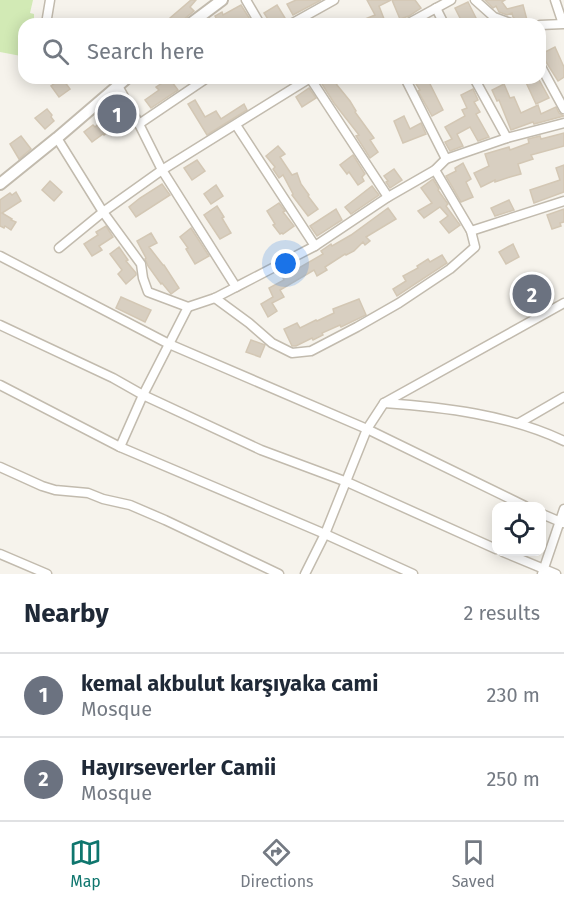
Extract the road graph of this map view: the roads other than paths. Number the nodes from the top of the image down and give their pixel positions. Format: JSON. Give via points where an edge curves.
{"nodes":[{"id":1,"x":50,"y":0,"type":"edge"},
{"id":2,"x":222,"y":0,"type":"edge"},
{"id":3,"x":246,"y":0,"type":"edge"},
{"id":4,"x":334,"y":0,"type":"edge"},
{"id":5,"x":451,"y":0,"type":"edge"},
{"id":6,"x":475,"y":0,"type":"edge"},
{"id":7,"x":555,"y":0,"type":"edge"},
{"id":8,"x":436,"y":8,"type":"junction"},
{"id":9,"x":47,"y":18,"type":"edge"},
{"id":10,"x":198,"y":18,"type":"edge"},
{"id":11,"x":256,"y":18,"type":"edge"},
{"id":12,"x":302,"y":18,"type":"edge"},
{"id":13,"x":418,"y":18,"type":"edge"},
{"id":14,"x":441,"y":18,"type":"edge"},
{"id":15,"x":497,"y":18,"type":"edge"},
{"id":16,"x":546,"y":25,"type":"edge"},
{"id":17,"x":546,"y":76,"type":"edge"},
{"id":18,"x":120,"y":84,"type":"edge"},
{"id":19,"x":198,"y":84,"type":"edge"},
{"id":20,"x":301,"y":84,"type":"edge"},
{"id":21,"x":314,"y":84,"type":"edge"},
{"id":22,"x":408,"y":84,"type":"edge"},
{"id":23,"x":477,"y":84,"type":"edge"},
{"id":24,"x":118,"y":86,"type":"junction"},
{"id":25,"x":564,"y":109,"type":"edge"},
{"id":26,"x":564,"y":123,"type":"edge"},
{"id":27,"x":139,"y":124,"type":"junction"},
{"id":28,"x":236,"y":125,"type":"junction"},
{"id":29,"x":57,"y":138,"type":"junction"},
{"id":30,"x":507,"y":138,"type":"junction"},
{"id":31,"x":446,"y":159,"type":"junction"},
{"id":32,"x":162,"y":170,"type":"junction"},
{"id":33,"x":435,"y":170,"type":"junction"},
{"id":34,"x":0,"y":184,"type":"edge"},
{"id":35,"x":388,"y":197,"type":"junction"},
{"id":36,"x":564,"y":201,"type":"edge"},
{"id":37,"x":103,"y":212,"type":"junction"},
{"id":38,"x":471,"y":231,"type":"junction"},
{"id":39,"x":315,"y":246,"type":"junction"},
{"id":40,"x":59,"y":248,"type":"dead end"},
{"id":41,"x":0,"y":256,"type":"edge"},
{"id":42,"x":236,"y":287,"type":"junction"},
{"id":43,"x":215,"y":298,"type":"junction"},
{"id":44,"x":564,"y":303,"type":"edge"},
{"id":45,"x":188,"y":307,"type":"junction"},
{"id":46,"x":0,"y":325,"type":"edge"},
{"id":47,"x":169,"y":344,"type":"junction"},
{"id":48,"x":0,"y":385,"type":"edge"},
{"id":49,"x":143,"y":395,"type":"junction"},
{"id":50,"x":564,"y":397,"type":"edge"},
{"id":51,"x":384,"y":403,"type":"junction"},
{"id":52,"x":519,"y":423,"type":"junction"},
{"id":53,"x":367,"y":429,"type":"junction"},
{"id":54,"x":564,"y":441,"type":"edge"},
{"id":55,"x":120,"y":447,"type":"junction"},
{"id":56,"x":0,"y":467,"type":"edge"},
{"id":57,"x":347,"y":482,"type":"junction"},
{"id":58,"x":515,"y":502,"type":"edge"},
{"id":59,"x":564,"y":509,"type":"edge"},
{"id":60,"x":546,"y":516,"type":"edge"},
{"id":61,"x":562,"y":523,"type":"edge"},
{"id":62,"x":325,"y":534,"type":"junction"},
{"id":63,"x":492,"y":547,"type":"edge"},
{"id":64,"x":0,"y":554,"type":"edge"},
{"id":65,"x":511,"y":556,"type":"edge"},
{"id":66,"x":543,"y":572,"type":"edge"},
{"id":67,"x":47,"y":574,"type":"edge"},
{"id":68,"x":279,"y":574,"type":"edge"},
{"id":69,"x":305,"y":574,"type":"edge"},
{"id":70,"x":413,"y":574,"type":"edge"},
{"id":71,"x":556,"y":574,"type":"edge"}],
"edges":[{"from":1,"to":9,"type":"street"},
{"from":2,"to":10,"type":"street"},
{"from":3,"to":11,"type":"street"},
{"from":4,"to":12,"type":"street"},
{"from":5,"to":8,"type":"street"},
{"from":6,"to":15,"type":"street"},
{"from":7,"to":16,"type":"street","via":[[563,24]]},
{"from":8,"to":13,"type":"street"},
{"from":8,"to":14,"type":"street"},
{"from":17,"to":25,"type":"street"},
{"from":18,"to":24,"type":"street"},
{"from":19,"to":27,"type":"street"},
{"from":20,"to":28,"type":"street"},
{"from":21,"to":35,"type":"street"},
{"from":22,"to":31,"type":"street"},
{"from":23,"to":30,"type":"street"},
{"from":24,"to":27,"type":"street"},
{"from":24,"to":29,"type":"street"},
{"from":26,"to":30,"type":"street"},
{"from":27,"to":32,"type":"street"},
{"from":28,"to":32,"type":"street"},
{"from":28,"to":39,"type":"street"},
{"from":29,"to":34,"type":"street"},
{"from":29,"to":37,"type":"street"},
{"from":30,"to":31,"type":"street"},
{"from":31,"to":33,"type":"street"},
{"from":32,"to":37,"type":"street"},
{"from":32,"to":42,"type":"street"},
{"from":33,"to":35,"type":"street"},
{"from":33,"to":38,"type":"street"},
{"from":35,"to":39,"type":"street"},
{"from":36,"to":38,"type":"street"},
{"from":37,"to":40,"type":"street"},
{"from":37,"to":45,"type":"street","via":[[141,264],[148,292]]},
{"from":38,"to":43,"type":"street","via":[[475,247],[450,269],[399,303],[311,351],[291,353],[272,343]]},
{"from":39,"to":42,"type":"street"},
{"from":41,"to":47,"type":"street"},
{"from":42,"to":43,"type":"street"},
{"from":43,"to":45,"type":"street"},
{"from":44,"to":51,"type":"street"},
{"from":45,"to":47,"type":"street"},
{"from":46,"to":49,"type":"street"},
{"from":47,"to":49,"type":"street"},
{"from":47,"to":53,"type":"street"},
{"from":48,"to":55,"type":"street"},
{"from":49,"to":55,"type":"street"},
{"from":49,"to":57,"type":"street","via":[[261,450]]},
{"from":50,"to":52,"type":"street"},
{"from":51,"to":52,"type":"street","via":[[429,406]]},
{"from":51,"to":53,"type":"street"},
{"from":52,"to":54,"type":"street"},
{"from":53,"to":57,"type":"street"},
{"from":53,"to":58,"type":"street"},
{"from":55,"to":62,"type":"street"},
{"from":56,"to":68,"type":"street","via":[[55,490],[88,493],[130,505]]},
{"from":57,"to":62,"type":"street"},
{"from":57,"to":63,"type":"street"},
{"from":59,"to":61,"type":"street"},
{"from":60,"to":61,"type":"street"},
{"from":61,"to":66,"type":"street"},
{"from":62,"to":69,"type":"street"},
{"from":62,"to":70,"type":"street"},
{"from":64,"to":67,"type":"street"},
{"from":65,"to":66,"type":"street"},
{"from":66,"to":71,"type":"street"}]}
